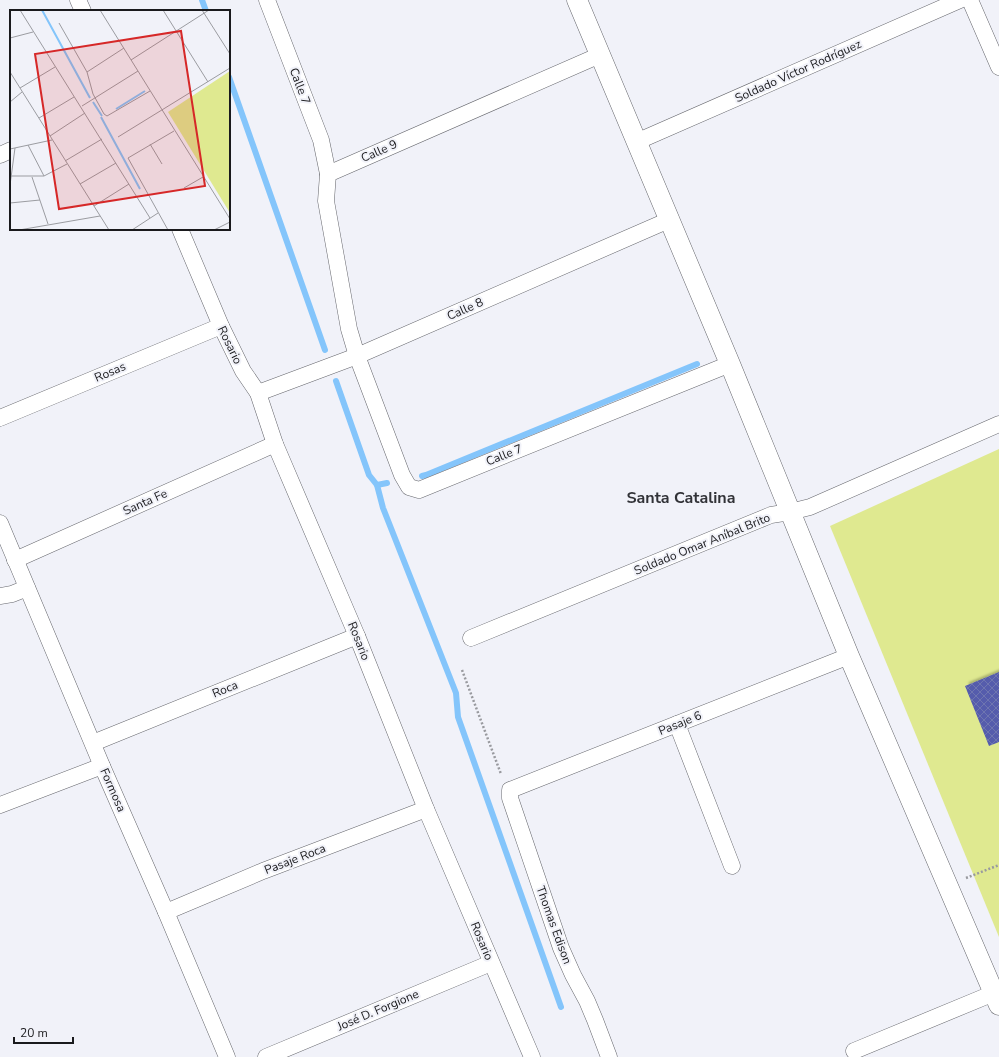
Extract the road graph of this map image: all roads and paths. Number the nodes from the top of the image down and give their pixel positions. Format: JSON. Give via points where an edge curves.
{"nodes":[{"id":1,"x":78,"y":0,"type":"edge"},
{"id":2,"x":267,"y":0,"type":"edge"},
{"id":3,"x":577,"y":0,"type":"edge"},
{"id":4,"x":960,"y":0,"type":"edge"},
{"id":5,"x":970,"y":0,"type":"edge"},
{"id":6,"x":83,"y":10,"type":"edge"},
{"id":7,"x":600,"y":55,"type":"junction"},
{"id":8,"x":999,"y":67,"type":"edge"},
{"id":9,"x":636,"y":142,"type":"junction"},
{"id":10,"x":10,"y":150,"type":"edge"},
{"id":11,"x":0,"y":155,"type":"edge"},
{"id":12,"x":328,"y":174,"type":"junction"},
{"id":13,"x":669,"y":220,"type":"junction"},
{"id":14,"x":180,"y":230,"type":"edge"},
{"id":15,"x":221,"y":326,"type":"junction"},
{"id":16,"x":357,"y":356,"type":"junction"},
{"id":17,"x":730,"y":364,"type":"junction"},
{"id":18,"x":258,"y":393,"type":"junction"},
{"id":19,"x":0,"y":418,"type":"edge"},
{"id":20,"x":999,"y":424,"type":"edge"},
{"id":21,"x":275,"y":444,"type":"junction"},
{"id":22,"x":790,"y":512,"type":"junction"},
{"id":23,"x":0,"y":523,"type":"edge"},
{"id":24,"x":15,"y":560,"type":"junction"},
{"id":25,"x":27,"y":588,"type":"junction"},
{"id":26,"x":0,"y":596,"type":"edge"},
{"id":27,"x":357,"y":636,"type":"junction"},
{"id":28,"x":471,"y":638,"type":"dead end"},
{"id":29,"x":849,"y":656,"type":"junction"},
{"id":30,"x":462,"y":670,"type":"dead end"},
{"id":31,"x":676,"y":724,"type":"junction"},
{"id":32,"x":93,"y":743,"type":"junction"},
{"id":33,"x":102,"y":766,"type":"junction"},
{"id":34,"x":510,"y":790,"type":"junction"},
{"id":35,"x":0,"y":805,"type":"edge"},
{"id":36,"x":426,"y":809,"type":"junction"},
{"id":37,"x":999,"y":865,"type":"edge"},
{"id":38,"x":732,"y":866,"type":"dead end"},
{"id":39,"x":947,"y":885,"type":"junction"},
{"id":40,"x":166,"y":912,"type":"junction"},
{"id":41,"x":491,"y":963,"type":"junction"},
{"id":42,"x":996,"y":999,"type":"edge"},
{"id":43,"x":854,"y":1051,"type":"dead end"},
{"id":44,"x":227,"y":1057,"type":"edge"},
{"id":45,"x":266,"y":1057,"type":"edge"},
{"id":46,"x":532,"y":1057,"type":"edge"},
{"id":47,"x":609,"y":1057,"type":"edge"}],
"edges":[{"from":1,"to":6,"type":"street"},
{"from":2,"to":12,"type":"street","name":"Calle 7","via":[[321,140]]},
{"from":3,"to":7,"type":"street"},
{"from":4,"to":9,"type":"street","name":"Soldado Víctor Rodríguez"},
{"from":5,"to":8,"type":"street"},
{"from":7,"to":9,"type":"street"},
{"from":7,"to":12,"type":"street","name":"Calle 9"},
{"from":9,"to":13,"type":"street"},
{"from":10,"to":11,"type":"street"},
{"from":12,"to":16,"type":"street","via":[[326,201],[349,329]]},
{"from":13,"to":16,"type":"street","name":"Calle 8"},
{"from":13,"to":17,"type":"street"},
{"from":14,"to":15,"type":"street","name":"Rosario"},
{"from":15,"to":18,"type":"street","name":"Rosario","via":[[243,371]]},
{"from":15,"to":19,"type":"street","name":"Rosas"},
{"from":16,"to":17,"type":"street","name":"Calle 7","via":[[402,475],[409,487],[419,490]]},
{"from":16,"to":18,"type":"street","name":"Calle 8"},
{"from":17,"to":22,"type":"street"},
{"from":18,"to":21,"type":"street","name":"Rosario"},
{"from":20,"to":22,"type":"street","name":"Soldado Omar Aníbal Brito","via":[[810,507]]},
{"from":21,"to":24,"type":"street","name":"Santa Fe"},
{"from":21,"to":27,"type":"street","name":"Rosario"},
{"from":22,"to":28,"type":"street","name":"Soldado Omar Aníbal Brito","via":[[771,515]]},
{"from":22,"to":29,"type":"street"},
{"from":23,"to":24,"type":"street","name":"Formosa"},
{"from":24,"to":25,"type":"street","name":"Formosa"},
{"from":25,"to":26,"type":"street"},
{"from":25,"to":32,"type":"street","name":"Formosa"},
{"from":27,"to":32,"type":"street","name":"Roca"},
{"from":27,"to":36,"type":"street","name":"Rosario"},
{"from":29,"to":31,"type":"street","name":"Pasaje 6"},
{"from":29,"to":39,"type":"street"},
{"from":30,"to":34,"type":"path","via":[[504,783]]},
{"from":31,"to":34,"type":"street","name":"Pasaje 6"},
{"from":31,"to":38,"type":"street"},
{"from":32,"to":33,"type":"street","name":"Formosa"},
{"from":33,"to":35,"type":"street"},
{"from":33,"to":40,"type":"street","name":"Formosa"},
{"from":34,"to":47,"type":"street","name":"Thomas Edison","via":[[510,798],[561,948],[572,975],[587,1001]]},
{"from":36,"to":40,"type":"street","name":"Pasaje Roca","via":[[263,871]]},
{"from":36,"to":41,"type":"street","name":"Rosario"},
{"from":37,"to":39,"type":"path"},
{"from":39,"to":42,"type":"street"},
{"from":40,"to":44,"type":"street","name":"Formosa"},
{"from":41,"to":45,"type":"street","name":"José D. Forgione"},
{"from":41,"to":46,"type":"street","name":"Rosario"},
{"from":42,"to":43,"type":"street"}]}
